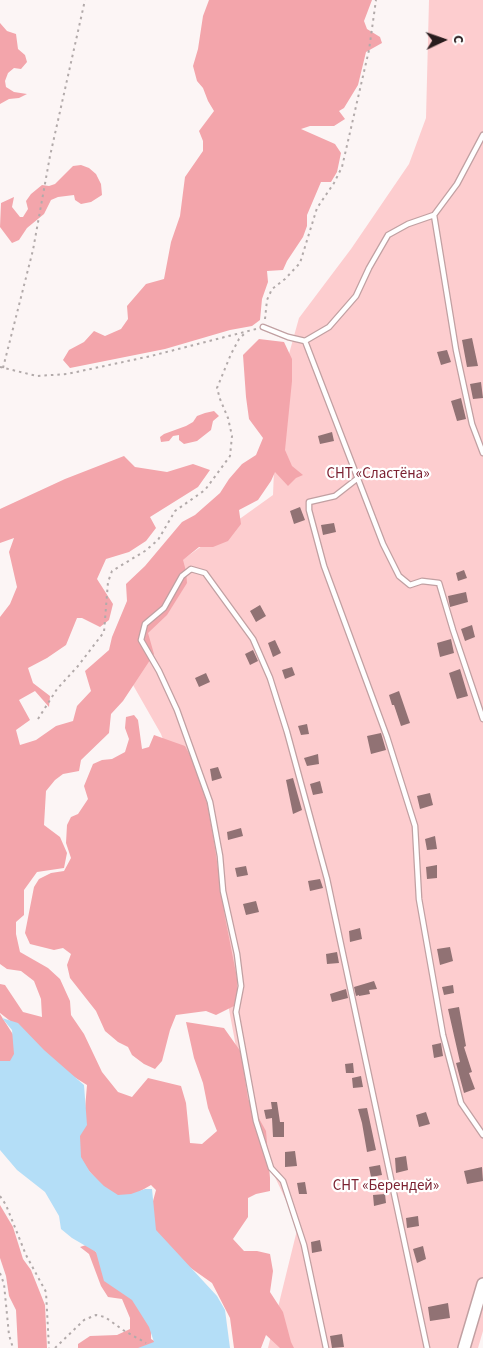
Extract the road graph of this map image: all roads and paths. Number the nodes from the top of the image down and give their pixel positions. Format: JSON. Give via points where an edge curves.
{"nodes":[{"id":1,"x":85,"y":0,"type":"edge"},
{"id":2,"x":376,"y":0,"type":"edge"},
{"id":3,"x":483,"y":135,"type":"edge"},
{"id":4,"x":434,"y":215,"type":"junction"},
{"id":5,"x":263,"y":327,"type":"junction"},
{"id":6,"x":247,"y":331,"type":"junction"},
{"id":7,"x":305,"y":341,"type":"junction"},
{"id":8,"x":1,"y":368,"type":"edge"},
{"id":9,"x":483,"y":453,"type":"edge"},
{"id":10,"x":358,"y":478,"type":"junction"},
{"id":11,"x":38,"y":719,"type":"dead end"},
{"id":12,"x":483,"y":719,"type":"edge"},
{"id":13,"x":483,"y":1135,"type":"edge"},
{"id":14,"x":0,"y":1196,"type":"edge"},
{"id":15,"x":0,"y":1273,"type":"edge"},
{"id":16,"x":483,"y":1284,"type":"edge"},
{"id":17,"x":146,"y":1343,"type":"dead end"},
{"id":18,"x":13,"y":1348,"type":"edge"},
{"id":19,"x":49,"y":1348,"type":"edge"},
{"id":20,"x":55,"y":1348,"type":"edge"},
{"id":21,"x":326,"y":1348,"type":"edge"},
{"id":22,"x":427,"y":1348,"type":"edge"},
{"id":23,"x":464,"y":1348,"type":"edge"}],
"edges":[{"from":1,"to":8,"type":"path","via":[[33,250]]},
{"from":2,"to":5,"type":"path","via":[[369,50],[342,167],[317,208],[300,262],[272,289]]},
{"from":3,"to":4,"type":"lane","via":[[457,184]]},
{"from":4,"to":7,"type":"lane","via":[[388,235],[356,296],[329,327]]},
{"from":4,"to":9,"type":"lane","via":[[456,350],[472,424]]},
{"from":5,"to":6,"type":"path"},
{"from":5,"to":7,"type":"lane"},
{"from":6,"to":8,"type":"path","via":[[67,374],[37,376]]},
{"from":6,"to":11,"type":"path","via":[[231,354],[217,388],[232,436],[230,456],[205,490],[175,511],[158,540],[112,571],[108,582],[104,632],[57,689]]},
{"from":7,"to":10,"type":"lane"},
{"from":10,"to":12,"type":"lane","via":[[399,576],[410,585],[422,581],[439,583]]},
{"from":10,"to":13,"type":"lane","via":[[334,496],[310,502],[309,510],[324,566],[415,826],[419,899],[443,1036],[460,1103]]},
{"from":14,"to":19,"type":"path","via":[[46,1292]]},
{"from":15,"to":18,"type":"path"},
{"from":16,"to":23,"type":"street"},
{"from":17,"to":20,"type":"path","via":[[105,1317],[96,1315],[84,1320]]},
{"from":21,"to":22,"type":"lane","via":[[304,1245],[283,1181],[271,1168],[256,1120],[236,1012],[241,986],[237,954],[223,891],[210,802],[177,710],[141,640],[145,624],[164,608],[182,576],[191,569],[205,573],[252,639],[270,678],[288,732],[327,879]]}]}
